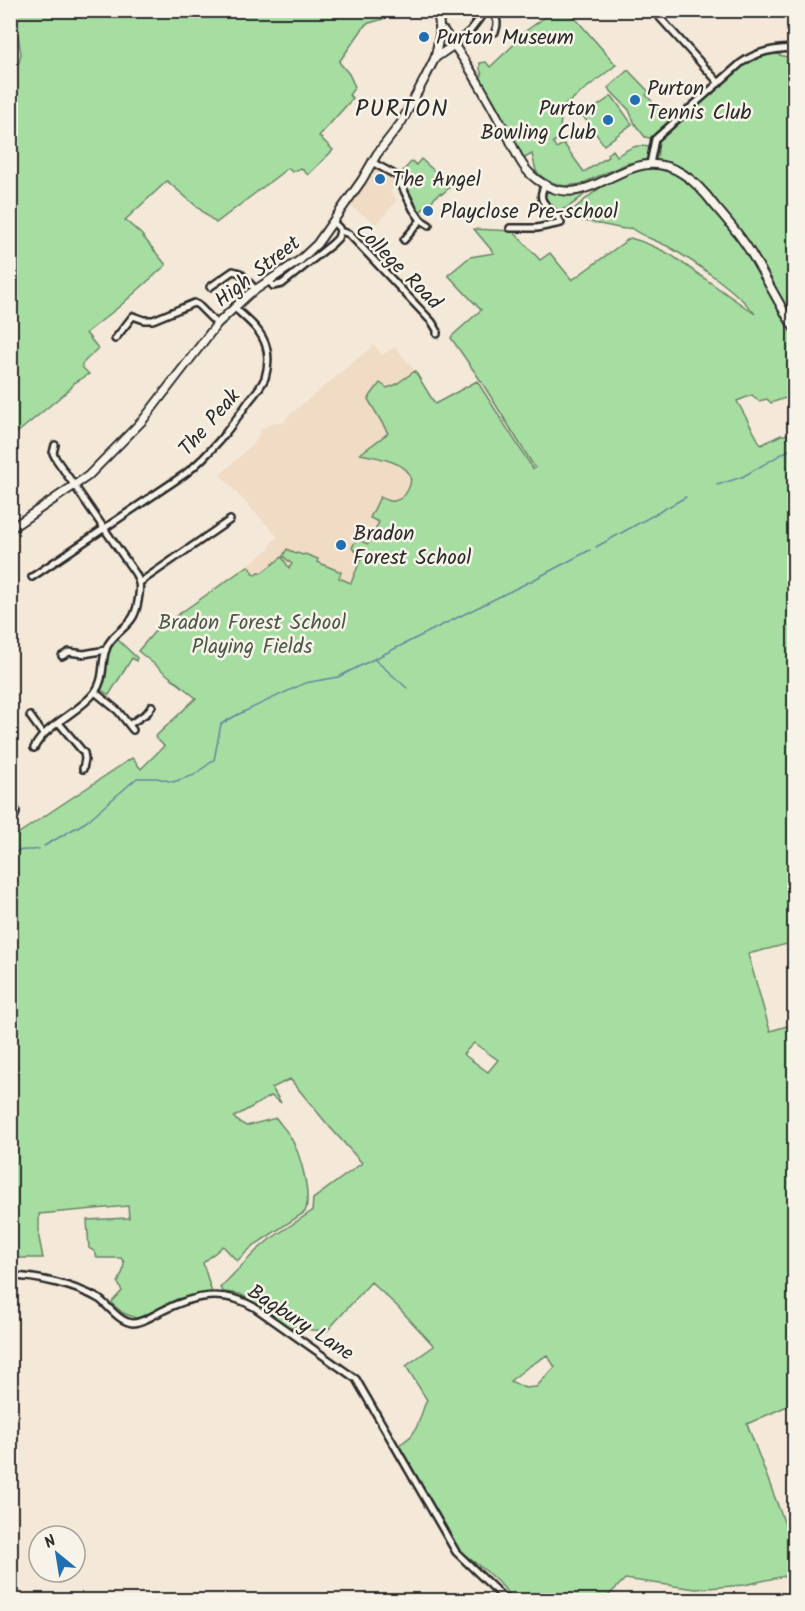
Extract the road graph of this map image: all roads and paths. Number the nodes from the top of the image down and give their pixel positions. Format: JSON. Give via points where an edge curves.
{"nodes":[{"id":1,"x":488,"y":10,"type":"edge"},
{"id":2,"x":652,"y":10,"type":"edge"},
{"id":3,"x":436,"y":12,"type":"edge"},
{"id":4,"x":441,"y":30,"type":"junction"},
{"id":5,"x":495,"y":32,"type":"dead end"},
{"id":6,"x":454,"y":45,"type":"junction"},
{"id":7,"x":795,"y":48,"type":"edge"},
{"id":8,"x":435,"y":57,"type":"junction"},
{"id":9,"x":719,"y":83,"type":"junction"},
{"id":10,"x":372,"y":162,"type":"junction"},
{"id":11,"x":650,"y":164,"type":"junction"},
{"id":12,"x":545,"y":185,"type":"junction"},
{"id":13,"x":421,"y":220,"type":"junction"},
{"id":14,"x":333,"y":222,"type":"junction"},
{"id":15,"x":429,"y":225,"type":"dead end"},
{"id":16,"x":510,"y":228,"type":"dead end"},
{"id":17,"x":340,"y":231,"type":"junction"},
{"id":18,"x":404,"y":240,"type":"dead end"},
{"id":19,"x":269,"y":280,"type":"junction"},
{"id":20,"x":210,"y":287,"type":"dead end"},
{"id":21,"x":255,"y":289,"type":"junction"},
{"id":22,"x":234,"y":307,"type":"junction"},
{"id":23,"x":217,"y":324,"type":"junction"},
{"id":24,"x":795,"y":328,"type":"edge"},
{"id":25,"x":437,"y":334,"type":"dead end"},
{"id":26,"x":115,"y":339,"type":"dead end"},
{"id":27,"x":56,"y":445,"type":"dead end"},
{"id":28,"x":75,"y":486,"type":"junction"},
{"id":29,"x":230,"y":520,"type":"dead end"},
{"id":30,"x":10,"y":529,"type":"edge"},
{"id":31,"x":104,"y":529,"type":"junction"},
{"id":32,"x":32,"y":577,"type":"dead end"},
{"id":33,"x":140,"y":583,"type":"junction"},
{"id":34,"x":106,"y":650,"type":"junction"},
{"id":35,"x":62,"y":656,"type":"dead end"},
{"id":36,"x":95,"y":692,"type":"junction"},
{"id":37,"x":152,"y":705,"type":"dead end"},
{"id":38,"x":30,"y":716,"type":"dead end"},
{"id":39,"x":59,"y":723,"type":"junction"},
{"id":40,"x":44,"y":734,"type":"junction"},
{"id":41,"x":34,"y":748,"type":"dead end"},
{"id":42,"x":83,"y":769,"type":"dead end"},
{"id":43,"x":10,"y":801,"type":"edge"},
{"id":44,"x":10,"y":821,"type":"edge"},
{"id":45,"x":10,"y":1276,"type":"edge"},
{"id":46,"x":795,"y":1597,"type":"edge"},
{"id":47,"x":506,"y":1600,"type":"edge"},
{"id":48,"x":784,"y":1600,"type":"edge"}],
"edges":[{"from":1,"to":5,"type":"street","via":[[497,19]]},
{"from":1,"to":6,"type":"street"},
{"from":2,"to":9,"type":"street"},
{"from":3,"to":4,"type":"street","name":"High Street"},
{"from":4,"to":6,"type":"street"},
{"from":4,"to":8,"type":"street","name":"High Street"},
{"from":6,"to":8,"type":"street"},
{"from":6,"to":12,"type":"street","via":[[524,167]]},
{"from":7,"to":9,"type":"street","via":[[754,55]]},
{"from":8,"to":10,"type":"street","name":"High Street","via":[[406,115]]},
{"from":9,"to":11,"type":"street","via":[[654,139]]},
{"from":10,"to":13,"type":"street","via":[[399,178]]},
{"from":10,"to":14,"type":"street","name":"High Street"},
{"from":11,"to":12,"type":"street","via":[[629,168],[578,191],[561,191]]},
{"from":11,"to":24,"type":"street","via":[[681,172],[696,184],[752,254]]},
{"from":12,"to":16,"type":"street","via":[[541,199],[561,223]]},
{"from":13,"to":15,"type":"street"},
{"from":13,"to":18,"type":"street"},
{"from":14,"to":17,"type":"street","name":"College Road"},
{"from":14,"to":19,"type":"street","name":"High Street","via":[[310,252]]},
{"from":17,"to":19,"type":"street","via":[[332,244],[282,284],[275,286]]},
{"from":17,"to":25,"type":"street","name":"College Road","via":[[352,237],[434,324]]},
{"from":19,"to":21,"type":"street","name":"High Street"},
{"from":20,"to":21,"type":"street","via":[[233,271]]},
{"from":21,"to":22,"type":"street","name":"High Street"},
{"from":22,"to":23,"type":"street","name":"High Street"},
{"from":22,"to":31,"type":"street","name":"The Peak","via":[[256,328],[265,344],[268,356],[262,383],[195,466]]},
{"from":23,"to":26,"type":"street","via":[[198,304],[190,303],[153,320],[133,316]]},
{"from":23,"to":28,"type":"street","name":"High Street","via":[[143,420]]},
{"from":27,"to":28,"type":"street","via":[[50,452]]},
{"from":28,"to":30,"type":"street","name":"High Street"},
{"from":28,"to":31,"type":"street"},
{"from":29,"to":33,"type":"street"},
{"from":31,"to":32,"type":"street","name":"The Peak"},
{"from":31,"to":33,"type":"street"},
{"from":33,"to":34,"type":"street","via":[[133,618]]},
{"from":34,"to":35,"type":"street","via":[[69,652]]},
{"from":34,"to":36,"type":"street"},
{"from":36,"to":37,"type":"street","via":[[131,727]]},
{"from":36,"to":39,"type":"street"},
{"from":38,"to":40,"type":"street"},
{"from":39,"to":40,"type":"street"},
{"from":39,"to":42,"type":"street","via":[[84,753]]},
{"from":40,"to":41,"type":"street"},
{"from":43,"to":44,"type":"street","via":[[17,814]]},
{"from":45,"to":47,"type":"street","name":"Bagbury Lane","via":[[41,1279],[89,1294],[132,1323],[204,1297],[237,1298],[254,1307],[356,1379],[456,1552]]},
{"from":46,"to":48,"type":"street"}]}
